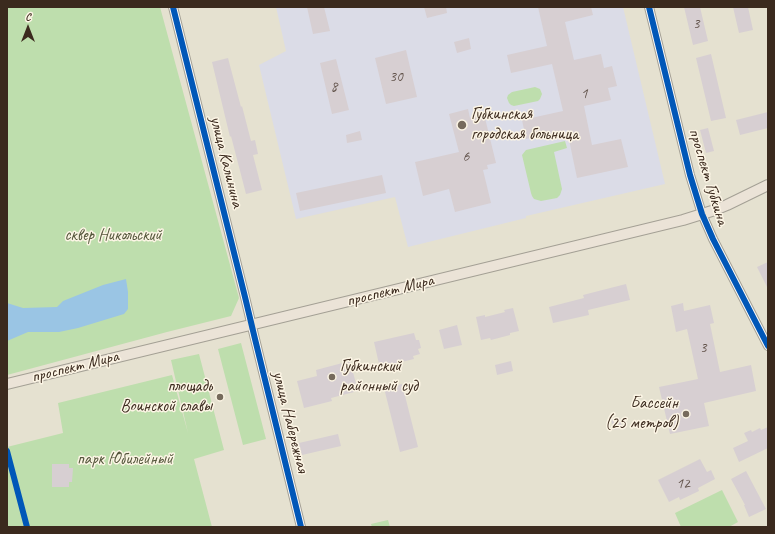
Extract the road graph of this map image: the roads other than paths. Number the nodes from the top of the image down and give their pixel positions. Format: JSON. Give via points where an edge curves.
{"nodes":[{"id":1,"x":173,"y":7,"type":"edge"},
{"id":2,"x":649,"y":7,"type":"edge"},
{"id":3,"x":768,"y":185,"type":"edge"},
{"id":4,"x":702,"y":214,"type":"junction"},
{"id":5,"x":251,"y":325,"type":"junction"},
{"id":6,"x":768,"y":346,"type":"edge"},
{"id":7,"x":7,"y":384,"type":"edge"},
{"id":8,"x":301,"y":527,"type":"edge"}],
"edges":[{"from":1,"to":5,"type":"street","name":"улица Калинина"},
{"from":2,"to":4,"type":"street","name":"проспект Губкина"},
{"from":3,"to":4,"type":"main road","name":"проспект Мира"},
{"from":4,"to":5,"type":"main road","name":"проспект Мира"},
{"from":4,"to":6,"type":"street","name":"проспект Губкина"},
{"from":5,"to":7,"type":"main road","name":"проспект Мира"},
{"from":5,"to":8,"type":"street","name":"улица Набережная"}]}
